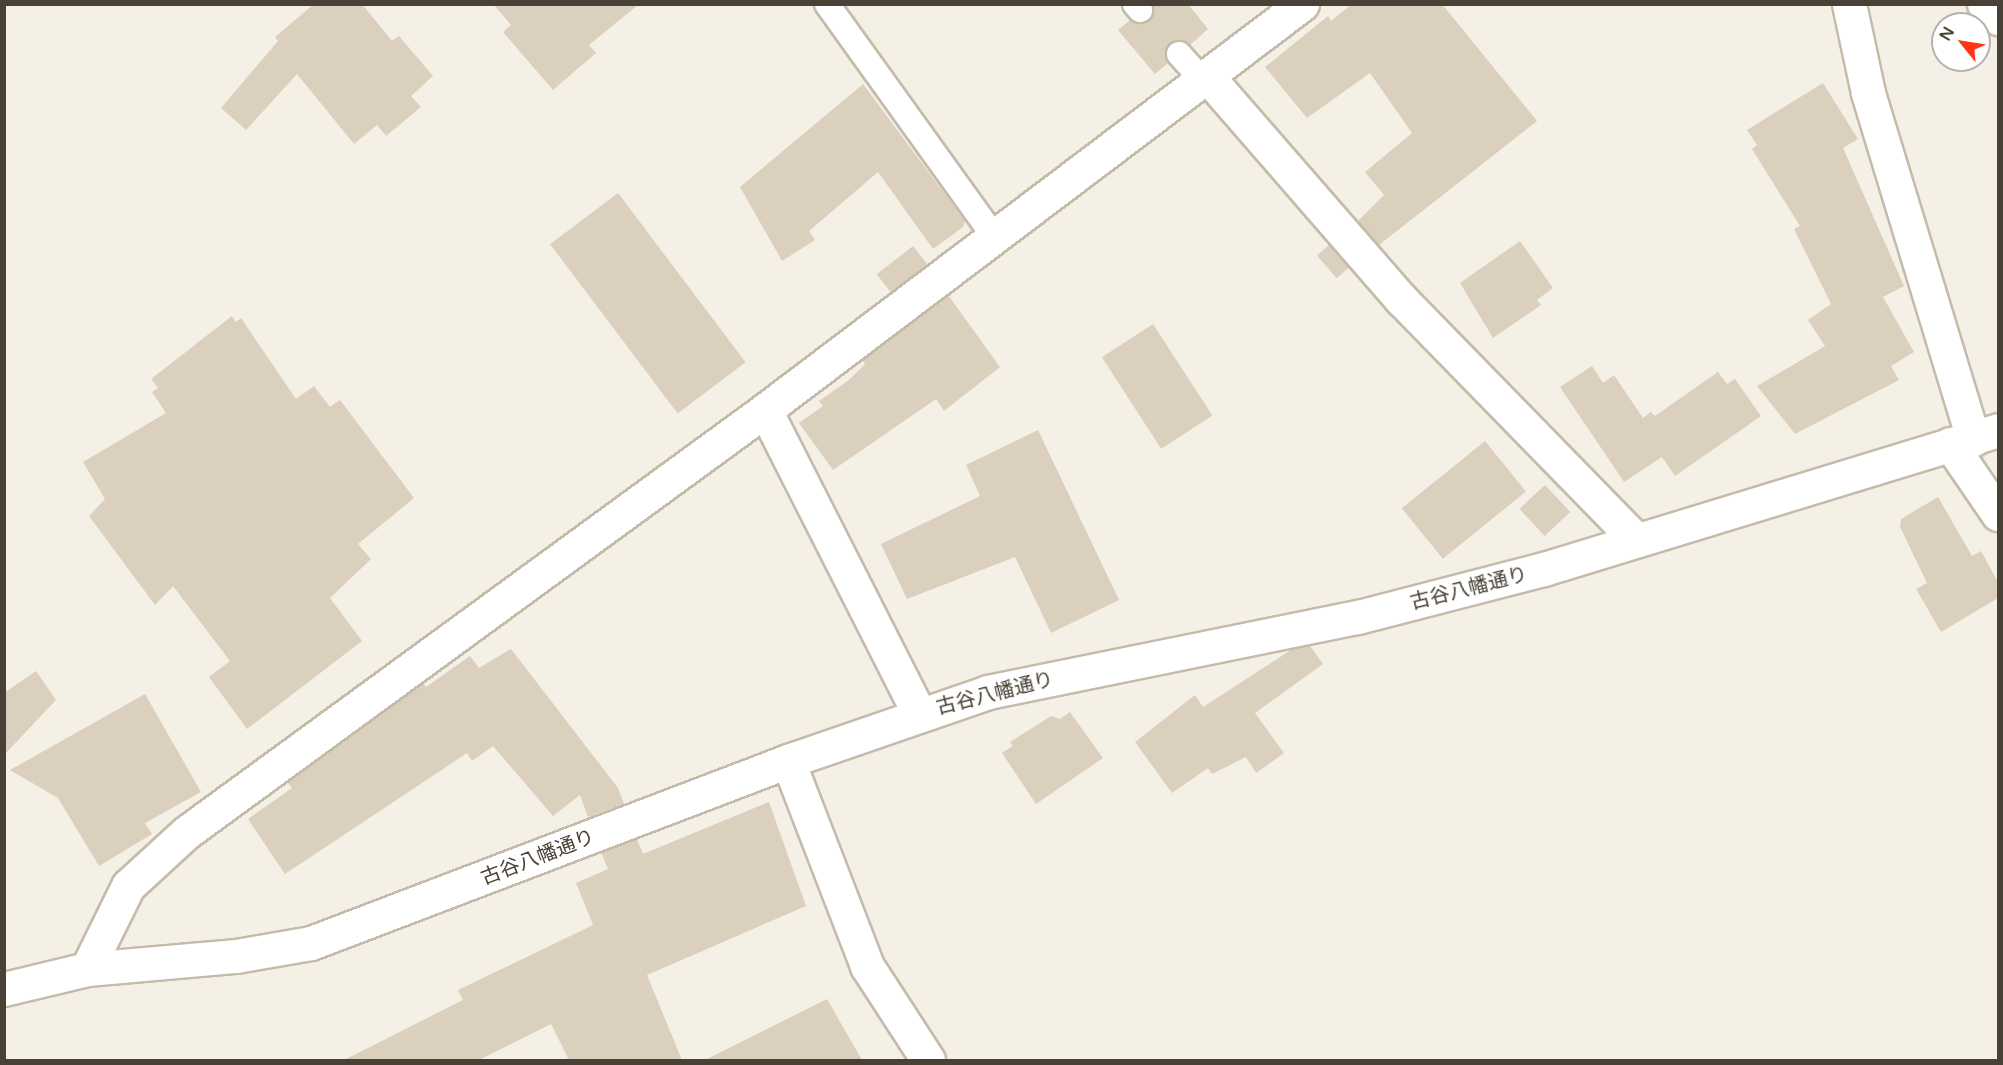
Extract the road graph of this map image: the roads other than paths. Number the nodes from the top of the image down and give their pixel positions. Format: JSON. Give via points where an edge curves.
{"nodes":[{"id":1,"x":827,"y":4,"type":"edge"},
{"id":2,"x":1302,"y":4,"type":"edge"},
{"id":3,"x":1849,"y":4,"type":"edge"},
{"id":4,"x":1984,"y":4,"type":"edge"},
{"id":5,"x":1998,"y":18,"type":"edge"},
{"id":6,"x":1179,"y":54,"type":"dead end"},
{"id":7,"x":1205,"y":78,"type":"junction"},
{"id":8,"x":994,"y":236,"type":"junction"},
{"id":9,"x":765,"y":410,"type":"junction"},
{"id":10,"x":1974,"y":438,"type":"edge"},
{"id":11,"x":1998,"y":514,"type":"edge"},
{"id":12,"x":1634,"y":538,"type":"junction"},
{"id":13,"x":919,"y":714,"type":"junction"},
{"id":14,"x":788,"y":761,"type":"junction"},
{"id":15,"x":87,"y":969,"type":"junction"},
{"id":16,"x":4,"y":989,"type":"edge"},
{"id":17,"x":928,"y":1060,"type":"edge"}],
"edges":[{"from":1,"to":8,"type":"lane"},
{"from":2,"to":7,"type":"street"},
{"from":3,"to":10,"type":"street","via":[[1868,93]]},
{"from":4,"to":5,"type":"street"},
{"from":6,"to":7,"type":"lane"},
{"from":7,"to":8,"type":"street"},
{"from":7,"to":12,"type":"street","via":[[1401,299]]},
{"from":8,"to":9,"type":"street"},
{"from":9,"to":13,"type":"street"},
{"from":9,"to":15,"type":"street","via":[[187,832],[128,886]]},
{"from":10,"to":11,"type":"street"},
{"from":10,"to":12,"type":"street","name":"古谷八幡通り"},
{"from":12,"to":13,"type":"street","name":"古谷八幡通り","via":[[1544,569],[1358,617],[988,692]]},
{"from":13,"to":14,"type":"street","name":"古谷八幡通り"},
{"from":14,"to":15,"type":"street","name":"古谷八幡通り","via":[[311,943],[236,956]]},
{"from":14,"to":17,"type":"street","via":[[867,966]]},
{"from":15,"to":16,"type":"street","name":"古谷八幡通り"}]}
